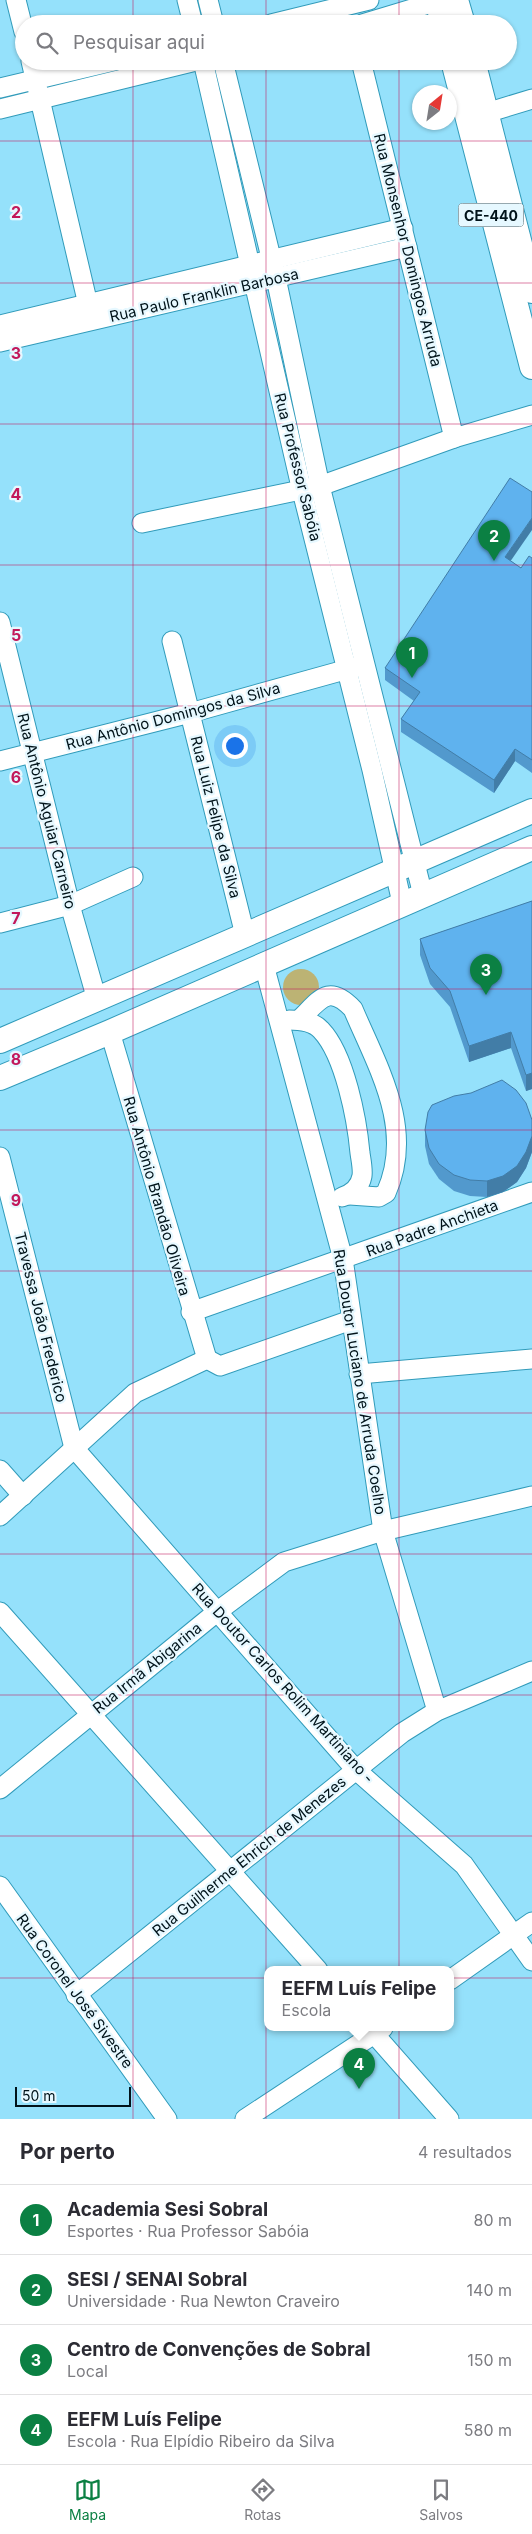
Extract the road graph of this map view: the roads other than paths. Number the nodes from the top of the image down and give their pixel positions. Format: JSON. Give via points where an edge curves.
{"nodes":[{"id":1,"x":16,"y":0,"type":"edge"},
{"id":2,"x":187,"y":0,"type":"edge"},
{"id":3,"x":208,"y":0,"type":"edge"},
{"id":4,"x":369,"y":0,"type":"edge"},
{"id":5,"x":443,"y":5,"type":"edge"},
{"id":6,"x":348,"y":10,"type":"edge"},
{"id":7,"x":20,"y":15,"type":"edge"},
{"id":8,"x":191,"y":15,"type":"edge"},
{"id":9,"x":212,"y":15,"type":"edge"},
{"id":10,"x":320,"y":15,"type":"edge"},
{"id":11,"x":400,"y":15,"type":"edge"},
{"id":12,"x":454,"y":15,"type":"edge"},
{"id":13,"x":33,"y":70,"type":"edge"},
{"id":14,"x":77,"y":70,"type":"edge"},
{"id":15,"x":158,"y":70,"type":"edge"},
{"id":16,"x":204,"y":70,"type":"edge"},
{"id":17,"x":225,"y":70,"type":"edge"},
{"id":18,"x":363,"y":70,"type":"edge"},
{"id":19,"x":456,"y":70,"type":"edge"},
{"id":20,"x":474,"y":70,"type":"edge"},
{"id":21,"x":35,"y":80,"type":"junction"},
{"id":22,"x":0,"y":88,"type":"edge"},
{"id":23,"x":41,"y":98,"type":"junction"},
{"id":24,"x":532,"y":99,"type":"edge"},
{"id":25,"x":0,"y":109,"type":"edge"},
{"id":26,"x":478,"y":115,"type":"junction"},
{"id":27,"x":403,"y":228,"type":"junction"},
{"id":28,"x":408,"y":247,"type":"junction"},
{"id":29,"x":274,"y":269,"type":"junction"},
{"id":30,"x":252,"y":275,"type":"junction"},
{"id":31,"x":532,"y":291,"type":"edge"},
{"id":32,"x":87,"y":302,"type":"junction"},
{"id":33,"x":92,"y":322,"type":"junction"},
{"id":34,"x":0,"y":324,"type":"edge"},
{"id":35,"x":36,"y":325,"type":"junction"},
{"id":36,"x":0,"y":342,"type":"edge"},
{"id":37,"x":532,"y":368,"type":"edge"},
{"id":38,"x":532,"y":415,"type":"edge"},
{"id":39,"x":454,"y":438,"type":"junction"},
{"id":40,"x":320,"y":486,"type":"junction"},
{"id":41,"x":302,"y":492,"type":"junction"},
{"id":42,"x":142,"y":524,"type":"dead end"},
{"id":43,"x":327,"y":548,"type":"junction"},
{"id":44,"x":0,"y":622,"type":"edge"},
{"id":45,"x":172,"y":641,"type":"dead end"},
{"id":46,"x":365,"y":664,"type":"junction"},
{"id":47,"x":346,"y":669,"type":"junction"},
{"id":48,"x":190,"y":713,"type":"junction"},
{"id":49,"x":32,"y":753,"type":"junction"},
{"id":50,"x":0,"y":761,"type":"edge"},
{"id":51,"x":532,"y":811,"type":"edge"},
{"id":52,"x":532,"y":848,"type":"edge"},
{"id":53,"x":404,"y":868,"type":"junction"},
{"id":54,"x":133,"y":877,"type":"dead end"},
{"id":55,"x":412,"y":899,"type":"junction"},
{"id":56,"x":70,"y":905,"type":"junction"},
{"id":57,"x":0,"y":923,"type":"edge"},
{"id":58,"x":245,"y":935,"type":"junction"},
{"id":59,"x":264,"y":965,"type":"junction"},
{"id":60,"x":147,"y":978,"type":"junction"},
{"id":61,"x":97,"y":1000,"type":"junction"},
{"id":62,"x":160,"y":1009,"type":"junction"},
{"id":63,"x":279,"y":1020,"type":"junction"},
{"id":64,"x":299,"y":1020,"type":"junction"},
{"id":65,"x":110,"y":1032,"type":"junction"},
{"id":66,"x":0,"y":1041,"type":"edge"},
{"id":67,"x":0,"y":1078,"type":"edge"},
{"id":68,"x":0,"y":1157,"type":"edge"},
{"id":69,"x":532,"y":1192,"type":"edge"},
{"id":70,"x":350,"y":1195,"type":"junction"},
{"id":71,"x":326,"y":1201,"type":"junction"},
{"id":72,"x":343,"y":1260,"type":"junction"},
{"id":73,"x":191,"y":1312,"type":"junction"},
{"id":74,"x":351,"y":1320,"type":"junction"},
{"id":75,"x":207,"y":1359,"type":"junction"},
{"id":76,"x":532,"y":1359,"type":"edge"},
{"id":77,"x":359,"y":1374,"type":"junction"},
{"id":78,"x":74,"y":1448,"type":"junction"},
{"id":79,"x":0,"y":1470,"type":"edge"},
{"id":80,"x":23,"y":1496,"type":"junction"},
{"id":81,"x":532,"y":1496,"type":"edge"},
{"id":82,"x":0,"y":1516,"type":"edge"},
{"id":83,"x":383,"y":1531,"type":"junction"},
{"id":84,"x":218,"y":1611,"type":"junction"},
{"id":85,"x":0,"y":1612,"type":"edge"},
{"id":86,"x":532,"y":1671,"type":"edge"},
{"id":87,"x":437,"y":1711,"type":"junction"},
{"id":88,"x":90,"y":1715,"type":"junction"},
{"id":89,"x":356,"y":1770,"type":"junction"},
{"id":90,"x":0,"y":1789,"type":"edge"},
{"id":91,"x":231,"y":1871,"type":"junction"},
{"id":92,"x":0,"y":1886,"type":"edge"},
{"id":93,"x":532,"y":1922,"type":"edge"},
{"id":94,"x":512,"y":1936,"type":"junction"},
{"id":95,"x":532,"y":1960,"type":"edge"},
{"id":96,"x":314,"y":1966,"type":"edge"},
{"id":97,"x":454,"y":1977,"type":"edge"},
{"id":98,"x":76,"y":1994,"type":"junction"},
{"id":99,"x":374,"y":2031,"type":"edge"},
{"id":100,"x":376,"y":2031,"type":"edge"},
{"id":101,"x":168,"y":2119,"type":"edge"},
{"id":102,"x":245,"y":2119,"type":"edge"},
{"id":103,"x":449,"y":2119,"type":"edge"}],
"edges":[{"from":1,"to":7,"type":"street"},
{"from":2,"to":8,"type":"street"},
{"from":3,"to":9,"type":"street"},
{"from":4,"to":6,"type":"street"},
{"from":5,"to":11,"type":"street"},
{"from":5,"to":12,"type":"main road"},
{"from":6,"to":10,"type":"street"},
{"from":13,"to":21,"type":"street"},
{"from":14,"to":21,"type":"street"},
{"from":15,"to":23,"type":"street"},
{"from":16,"to":30,"type":"street","name":"Rua Professor Sabóia"},
{"from":17,"to":29,"type":"street","name":"Rua Professor Sabóia"},
{"from":18,"to":27,"type":"street","name":"Rua Monsenhor Domingos Arruda"},
{"from":19,"to":26,"type":"main road","number":"CE-440"},
{"from":20,"to":26,"type":"main road","number":"CE-440"},
{"from":21,"to":22,"type":"street"},
{"from":21,"to":23,"type":"street"},
{"from":23,"to":25,"type":"street"},
{"from":23,"to":32,"type":"street"},
{"from":24,"to":26,"type":"street"},
{"from":26,"to":31,"type":"main road","number":"CE-440"},
{"from":26,"to":37,"type":"main road","number":"CE-440"},
{"from":27,"to":28,"type":"street","name":"Rua Monsenhor Domingos Arruda"},
{"from":27,"to":29,"type":"street","name":"Rua Paulo Franklin Barbosa"},
{"from":28,"to":29,"type":"street","name":"Rua Paulo Franklin Barbosa"},
{"from":28,"to":39,"type":"street","name":"Rua Monsenhor Domingos Arruda"},
{"from":29,"to":30,"type":"street","name":"Rua Paulo Franklin Barbosa"},
{"from":29,"to":40,"type":"street","name":"Rua Professor Sabóia"},
{"from":30,"to":32,"type":"street","name":"Rua Paulo Franklin Barbosa"},
{"from":30,"to":33,"type":"street","name":"Rua Paulo Franklin Barbosa"},
{"from":30,"to":41,"type":"street","name":"Rua Professor Sabóia"},
{"from":32,"to":33,"type":"street"},
{"from":32,"to":35,"type":"street","name":"Rua Paulo Franklin Barbosa"},
{"from":33,"to":35,"type":"street","name":"Rua Paulo Franklin Barbosa"},
{"from":34,"to":35,"type":"street","name":"Rua Paulo Franklin Barbosa"},
{"from":35,"to":36,"type":"street","name":"Rua Paulo Franklin Barbosa"},
{"from":38,"to":39,"type":"street"},
{"from":39,"to":40,"type":"street"},
{"from":40,"to":41,"type":"street"},
{"from":40,"to":43,"type":"street","name":"Rua Professor Sabóia"},
{"from":41,"to":42,"type":"street"},
{"from":41,"to":43,"type":"street","name":"Rua Professor Sabóia"},
{"from":43,"to":46,"type":"street","name":"Rua Professor Sabóia"},
{"from":43,"to":47,"type":"street","name":"Rua Professor Sabóia"},
{"from":44,"to":49,"type":"street","name":"Rua Antônio Aguiar Carneiro"},
{"from":45,"to":48,"type":"street","name":"Rua Luiz Felipe da Silva"},
{"from":46,"to":47,"type":"street","name":"Rua Antônio Domingos da Silva"},
{"from":46,"to":53,"type":"street","name":"Rua Professor Sabóia"},
{"from":47,"to":48,"type":"street","name":"Rua Antônio Domingos da Silva"},
{"from":47,"to":53,"type":"street","name":"Rua Professor Sabóia","via":[[372,770]]},
{"from":48,"to":49,"type":"street","name":"Rua Antônio Domingos da Silva"},
{"from":48,"to":58,"type":"street","name":"Rua Luiz Felipe da Silva"},
{"from":49,"to":50,"type":"street","name":"Rua Antônio Domingos da Silva"},
{"from":49,"to":56,"type":"street","name":"Rua Antônio Aguiar Carneiro"},
{"from":51,"to":53,"type":"main road"},
{"from":52,"to":55,"type":"main road"},
{"from":53,"to":55,"type":"street"},
{"from":53,"to":58,"type":"main road"},
{"from":54,"to":56,"type":"street"},
{"from":55,"to":59,"type":"main road"},
{"from":56,"to":57,"type":"street"},
{"from":56,"to":61,"type":"street","name":"Rua Antônio Aguiar Carneiro"},
{"from":58,"to":60,"type":"main road"},
{"from":59,"to":62,"type":"main road"},
{"from":59,"to":63,"type":"street","name":"Rua Doutor Luciano de Arruda Coelho"},
{"from":60,"to":61,"type":"main road"},
{"from":60,"to":62,"type":"main road"},
{"from":61,"to":66,"type":"main road"},
{"from":62,"to":65,"type":"main road"},
{"from":63,"to":64,"type":"street"},
{"from":63,"to":71,"type":"street","name":"Rua Doutor Luciano de Arruda Coelho"},
{"from":64,"to":70,"type":"street","via":[[322,1030],[341,1064],[357,1121],[362,1176],[359,1186]]},
{"from":64,"to":70,"type":"street","via":[[324,996],[332,994],[343,998],[354,1009],[393,1104],[397,1148],[386,1193],[379,1197]]},
{"from":65,"to":67,"type":"main road"},
{"from":65,"to":73,"type":"street","name":"Rua Antônio Brandão Oliveira"},
{"from":68,"to":78,"type":"street","name":"Travessa João Frederico"},
{"from":69,"to":72,"type":"street","name":"Rua Padre Anchieta"},
{"from":70,"to":71,"type":"street"},
{"from":71,"to":72,"type":"street","name":"Rua Doutor Luciano de Arruda Coelho"},
{"from":72,"to":73,"type":"street","name":"Rua Padre Anchieta"},
{"from":72,"to":74,"type":"street","name":"Rua Doutor Luciano de Arruda Coelho"},
{"from":73,"to":75,"type":"street","name":"Rua Antônio Brandão Oliveira"},
{"from":74,"to":75,"type":"street","via":[[220,1366]]},
{"from":74,"to":77,"type":"street","name":"Rua Doutor Luciano de Arruda Coelho"},
{"from":75,"to":78,"type":"street","via":[[135,1393]]},
{"from":76,"to":77,"type":"street"},
{"from":77,"to":83,"type":"street","name":"Rua Doutor Luciano de Arruda Coelho"},
{"from":78,"to":80,"type":"street"},
{"from":78,"to":84,"type":"street","name":"Rua Doutor Carlos Rolim Martiniano -"},
{"from":79,"to":80,"type":"street"},
{"from":80,"to":82,"type":"street"},
{"from":81,"to":83,"type":"street","name":"Rua Irmã Abigarina"},
{"from":83,"to":84,"type":"street","name":"Rua Irmã Abigarina","via":[[284,1562]]},
{"from":83,"to":87,"type":"street","name":"Rua Doutor Luciano de Arruda Coelho"},
{"from":84,"to":88,"type":"street","name":"Rua Irmã Abigarina"},
{"from":84,"to":89,"type":"street","name":"Rua Doutor Carlos Rolim Martiniano -"},
{"from":85,"to":88,"type":"street"},
{"from":86,"to":87,"type":"street","name":"Rua Guilherme Ehrich de Menezes"},
{"from":87,"to":89,"type":"street","name":"Rua Guilherme Ehrich de Menezes","via":[[402,1733]]},
{"from":88,"to":90,"type":"street","name":"Rua Irmã Abigarina"},
{"from":88,"to":91,"type":"street"},
{"from":89,"to":91,"type":"street","name":"Rua Guilherme Ehrich de Menezes"},
{"from":89,"to":94,"type":"street","name":"Rua Doutor Carlos Rolim Martiniano -","via":[[464,1865]]},
{"from":91,"to":96,"type":"street"},
{"from":91,"to":98,"type":"street","name":"Rua Guilherme Ehrich de Menezes"},
{"from":92,"to":98,"type":"street","name":"Rua Coronel José Sivestre"},
{"from":93,"to":94,"type":"street"},
{"from":94,"to":95,"type":"street","name":"Rua Doutor Carlos Rolim Martiniano -"},
{"from":94,"to":97,"type":"street"},
{"from":98,"to":101,"type":"street","name":"Rua Coronel José Sivestre"},
{"from":99,"to":102,"type":"street"},
{"from":100,"to":103,"type":"street"}]}
